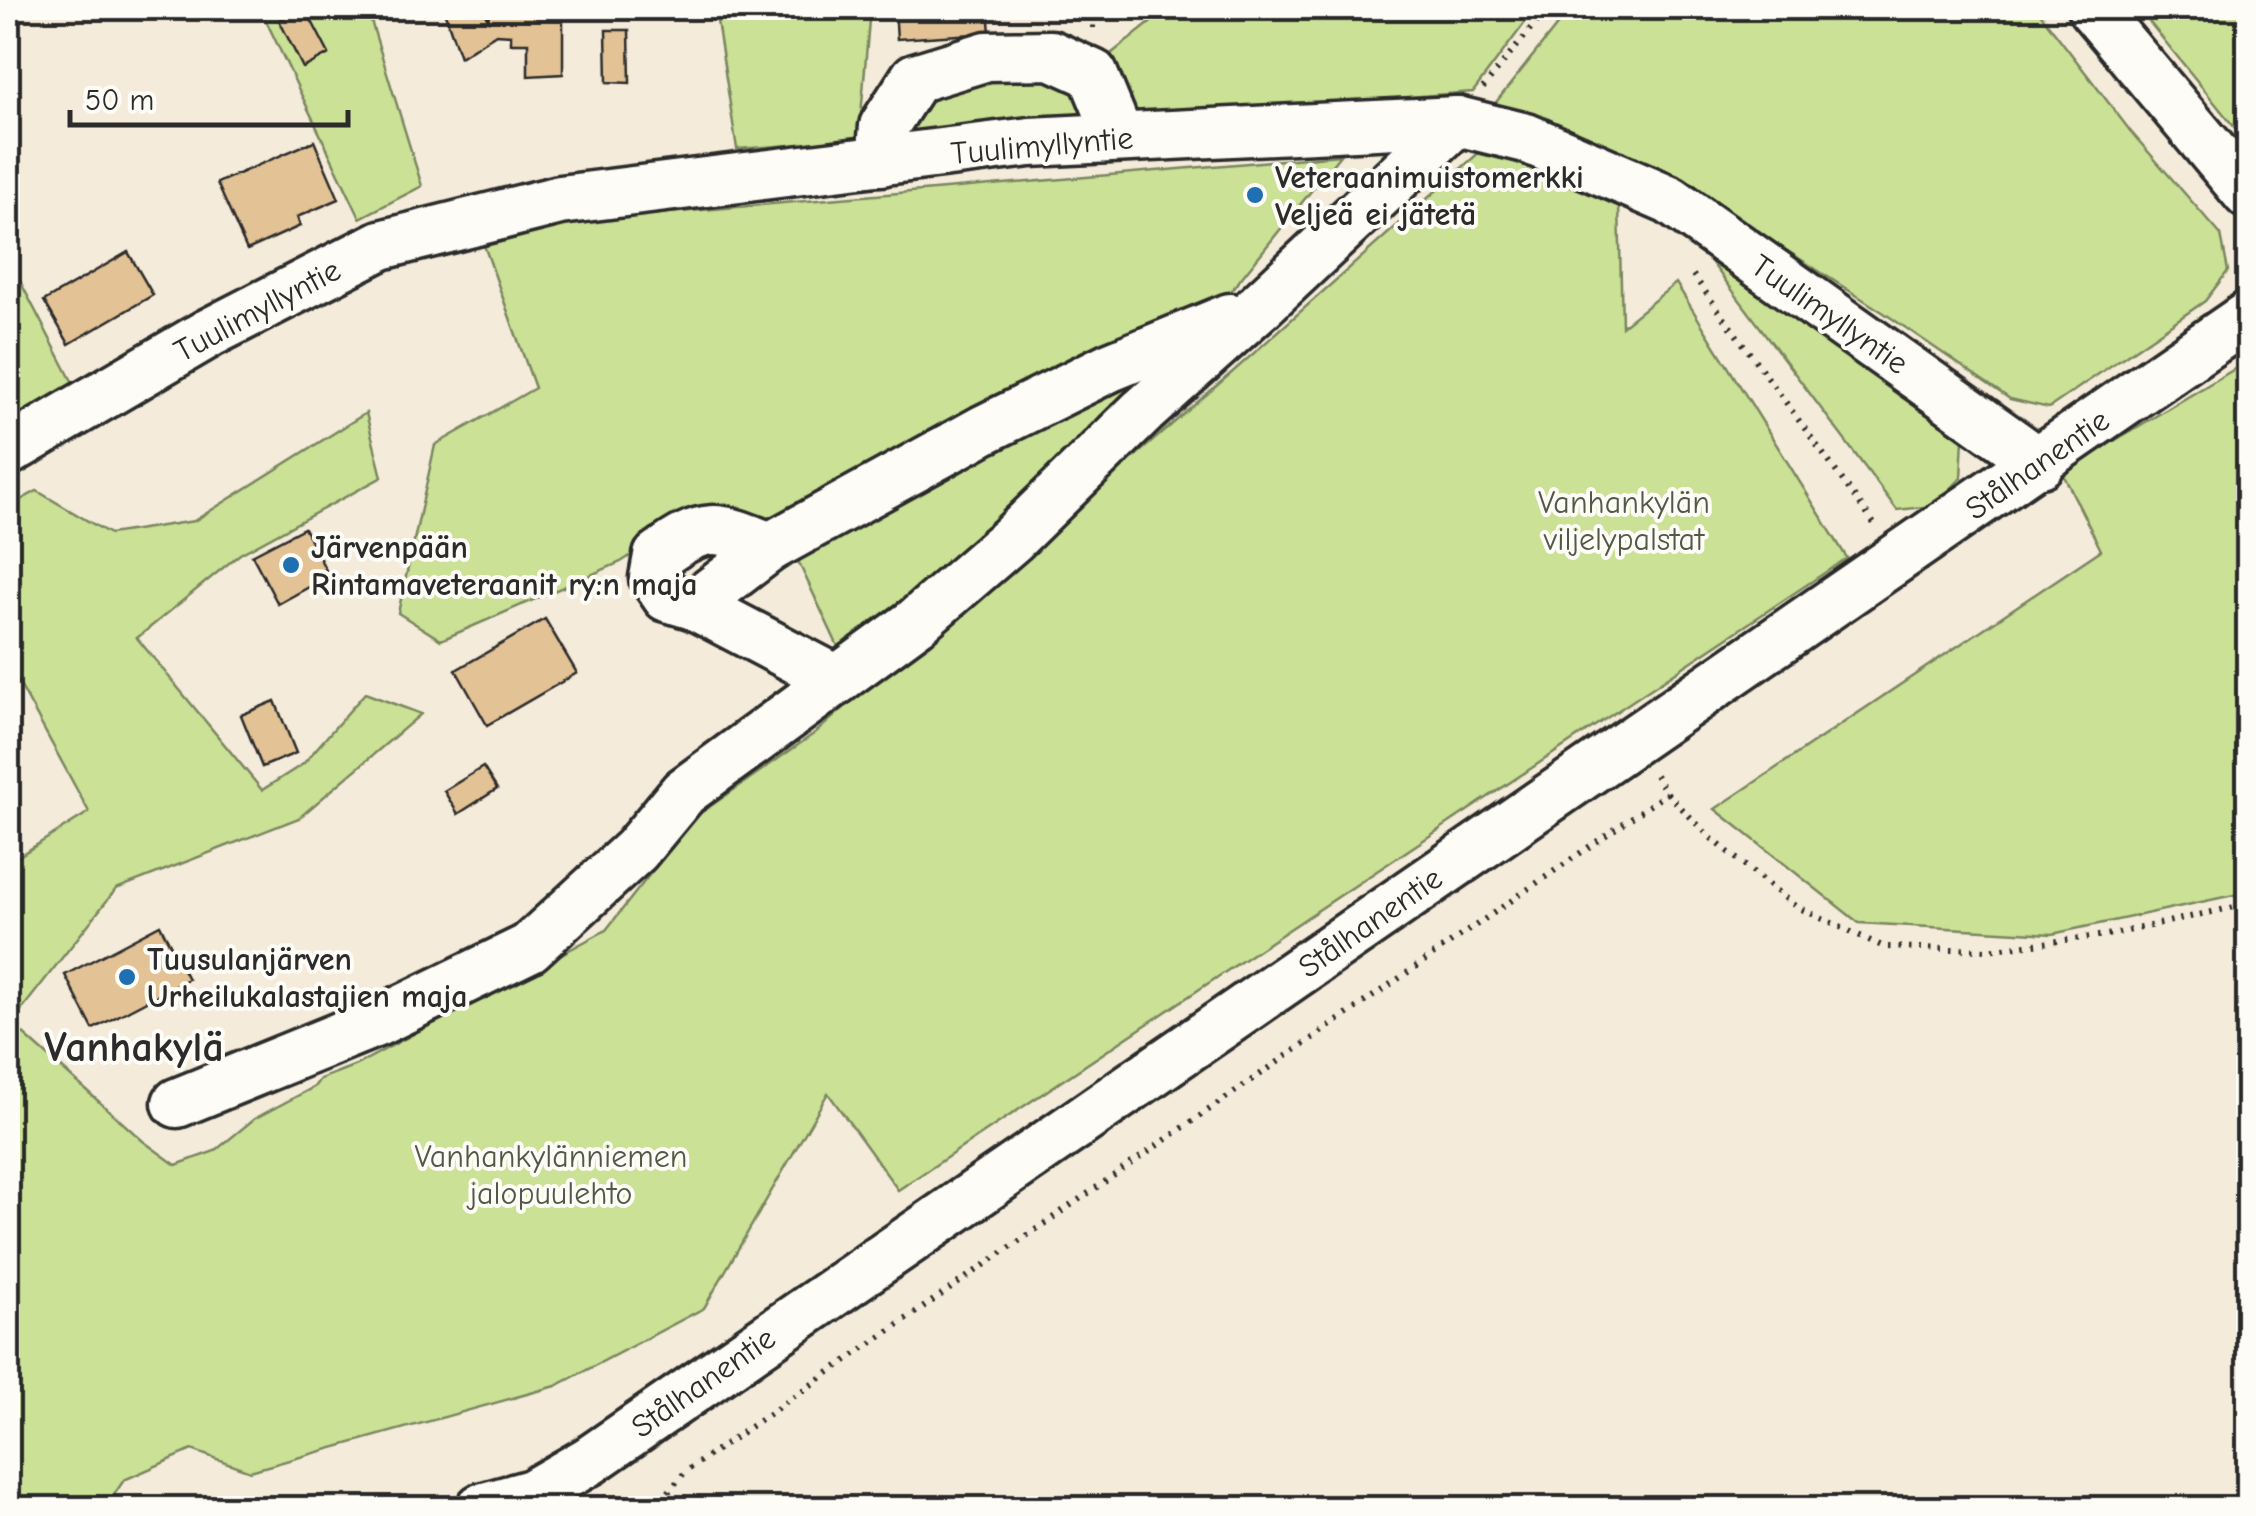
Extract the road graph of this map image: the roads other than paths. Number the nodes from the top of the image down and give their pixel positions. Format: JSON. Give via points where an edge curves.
{"nodes":[{"id":1,"x":2092,"y":8,"type":"edge"},
{"id":2,"x":1457,"y":121,"type":"junction"},
{"id":3,"x":1118,"y":137,"type":"junction"},
{"id":4,"x":881,"y":160,"type":"junction"},
{"id":5,"x":2248,"y":194,"type":"edge"},
{"id":6,"x":1260,"y":306,"type":"junction"},
{"id":7,"x":2248,"y":316,"type":"edge"},
{"id":8,"x":8,"y":451,"type":"edge"},
{"id":9,"x":2040,"y":463,"type":"junction"},
{"id":10,"x":837,"y":680,"type":"junction"},
{"id":11,"x":176,"y":1103,"type":"dead end"},
{"id":12,"x":529,"y":1501,"type":"edge"},
{"id":13,"x":481,"y":1508,"type":"edge"}],
"edges":[{"from":1,"to":5,"type":"street"},
{"from":2,"to":3,"type":"street","name":"Tuulimyllyntie"},
{"from":2,"to":6,"type":"street"},
{"from":2,"to":9,"type":"street","name":"Tuulimyllyntie","via":[[1526,138],[1670,200]]},
{"from":3,"to":4,"type":"street","name":"Tuulimyllyntie"},
{"from":3,"to":4,"type":"street","via":[[1093,74],[1051,54],[986,56],[915,78],[884,126]]},
{"from":4,"to":8,"type":"street","name":"Tuulimyllyntie","via":[[560,200],[381,244],[209,333]]},
{"from":6,"to":10,"type":"street","via":[[1012,540]]},
{"from":6,"to":10,"type":"street","via":[[1110,366],[982,430],[770,547],[694,605]]},
{"from":7,"to":9,"type":"street","name":"Stålhanentie"},
{"from":9,"to":12,"type":"street","name":"Stålhanentie"},
{"from":10,"to":11,"type":"street","via":[[684,792],[636,850],[529,948],[379,1021]]},
{"from":12,"to":13,"type":"street","name":"Stålhanentie"}]}
